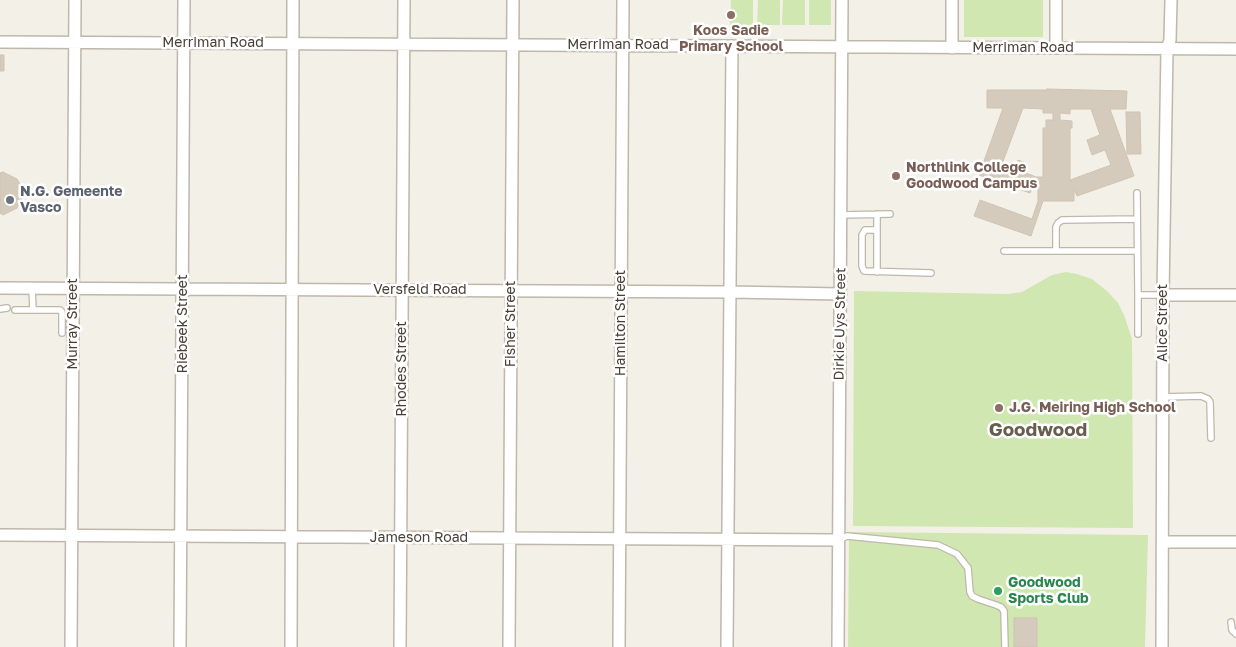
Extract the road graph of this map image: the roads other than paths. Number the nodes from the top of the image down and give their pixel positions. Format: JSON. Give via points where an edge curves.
{"nodes":[{"id":1,"x":75,"y":0,"type":"edge"},
{"id":2,"x":184,"y":0,"type":"edge"},
{"id":3,"x":293,"y":0,"type":"edge"},
{"id":4,"x":404,"y":0,"type":"edge"},
{"id":5,"x":513,"y":0,"type":"edge"},
{"id":6,"x":623,"y":0,"type":"edge"},
{"id":7,"x":842,"y":0,"type":"edge"},
{"id":8,"x":952,"y":0,"type":"edge"},
{"id":9,"x":1056,"y":0,"type":"edge"},
{"id":10,"x":1171,"y":0,"type":"edge"},
{"id":11,"x":0,"y":42,"type":"edge"},
{"id":12,"x":75,"y":43,"type":"junction"},
{"id":13,"x":184,"y":43,"type":"junction"},
{"id":14,"x":404,"y":43,"type":"junction"},
{"id":15,"x":293,"y":44,"type":"junction"},
{"id":16,"x":513,"y":45,"type":"junction"},
{"id":17,"x":622,"y":45,"type":"junction"},
{"id":18,"x":732,"y":46,"type":"junction"},
{"id":19,"x":842,"y":46,"type":"junction"},
{"id":20,"x":952,"y":48,"type":"junction"},
{"id":21,"x":1056,"y":48,"type":"junction"},
{"id":22,"x":1167,"y":49,"type":"junction"},
{"id":23,"x":1236,"y":49,"type":"edge"},
{"id":24,"x":1137,"y":193,"type":"dead end"},
{"id":25,"x":841,"y":214,"type":"junction"},
{"id":26,"x":877,"y":214,"type":"junction"},
{"id":27,"x":890,"y":214,"type":"dead end"},
{"id":28,"x":1137,"y":219,"type":"junction"},
{"id":29,"x":876,"y":230,"type":"junction"},
{"id":30,"x":1004,"y":251,"type":"dead end"},
{"id":31,"x":1056,"y":251,"type":"junction"},
{"id":32,"x":1137,"y":251,"type":"junction"},
{"id":33,"x":877,"y":272,"type":"junction"},
{"id":34,"x":931,"y":273,"type":"dead end"},
{"id":35,"x":0,"y":288,"type":"edge"},
{"id":36,"x":32,"y":288,"type":"junction"},
{"id":37,"x":74,"y":288,"type":"junction"},
{"id":38,"x":183,"y":289,"type":"junction"},
{"id":39,"x":293,"y":290,"type":"junction"},
{"id":40,"x":402,"y":290,"type":"junction"},
{"id":41,"x":511,"y":290,"type":"junction"},
{"id":42,"x":621,"y":292,"type":"junction"},
{"id":43,"x":730,"y":292,"type":"junction"},
{"id":44,"x":840,"y":294,"type":"junction"},
{"id":45,"x":1138,"y":295,"type":"junction"},
{"id":46,"x":1163,"y":295,"type":"junction"},
{"id":47,"x":1236,"y":295,"type":"edge"},
{"id":48,"x":8,"y":308,"type":"dead end"},
{"id":49,"x":0,"y":309,"type":"edge"},
{"id":50,"x":15,"y":310,"type":"dead end"},
{"id":51,"x":33,"y":310,"type":"junction"},
{"id":52,"x":62,"y":333,"type":"dead end"},
{"id":53,"x":1138,"y":334,"type":"dead end"},
{"id":54,"x":1162,"y":397,"type":"junction"},
{"id":55,"x":1211,"y":438,"type":"dead end"},
{"id":56,"x":0,"y":535,"type":"edge"},
{"id":57,"x":72,"y":536,"type":"junction"},
{"id":58,"x":181,"y":536,"type":"junction"},
{"id":59,"x":291,"y":536,"type":"junction"},
{"id":60,"x":401,"y":538,"type":"junction"},
{"id":61,"x":510,"y":538,"type":"junction"},
{"id":62,"x":620,"y":539,"type":"junction"},
{"id":63,"x":728,"y":540,"type":"junction"},
{"id":64,"x":838,"y":540,"type":"junction"},
{"id":65,"x":1163,"y":542,"type":"junction"},
{"id":66,"x":1236,"y":542,"type":"edge"},
{"id":67,"x":1231,"y":622,"type":"dead end"},
{"id":68,"x":1236,"y":634,"type":"edge"},
{"id":69,"x":71,"y":647,"type":"edge"},
{"id":70,"x":180,"y":647,"type":"edge"},
{"id":71,"x":290,"y":647,"type":"edge"},
{"id":72,"x":400,"y":647,"type":"edge"},
{"id":73,"x":509,"y":647,"type":"edge"},
{"id":74,"x":619,"y":647,"type":"edge"},
{"id":75,"x":727,"y":647,"type":"edge"},
{"id":76,"x":838,"y":647,"type":"edge"},
{"id":77,"x":1005,"y":647,"type":"edge"},
{"id":78,"x":1162,"y":647,"type":"edge"}],
"edges":[{"from":1,"to":12,"type":"street","name":"Murray Street"},
{"from":2,"to":13,"type":"street","name":"Riebeek Street"},
{"from":3,"to":15,"type":"street"},
{"from":4,"to":14,"type":"street","name":"Rhodes Street"},
{"from":5,"to":16,"type":"street","name":"Fisher Street"},
{"from":6,"to":17,"type":"street","name":"Hamilton Street"},
{"from":7,"to":19,"type":"street","name":"Dirkie Uys Street"},
{"from":8,"to":20,"type":"street"},
{"from":9,"to":21,"type":"street"},
{"from":10,"to":22,"type":"street","name":"Alice Street"},
{"from":11,"to":12,"type":"street","name":"Merriman Road"},
{"from":12,"to":13,"type":"street","name":"Merriman Road"},
{"from":12,"to":37,"type":"street","name":"Murray Street"},
{"from":13,"to":15,"type":"street","name":"Merriman Road"},
{"from":13,"to":38,"type":"street","name":"Riebeek Street"},
{"from":14,"to":15,"type":"street","name":"Merriman Road"},
{"from":14,"to":16,"type":"street","name":"Merriman Road"},
{"from":14,"to":40,"type":"street","name":"Rhodes Street"},
{"from":15,"to":39,"type":"street"},
{"from":16,"to":17,"type":"street","name":"Merriman Road"},
{"from":16,"to":41,"type":"street","name":"Fisher Street"},
{"from":17,"to":18,"type":"street","name":"Merriman Road"},
{"from":17,"to":42,"type":"street","name":"Hamilton Street"},
{"from":18,"to":19,"type":"street","name":"Merriman Road"},
{"from":18,"to":43,"type":"street"},
{"from":19,"to":20,"type":"street","name":"Merriman Road"},
{"from":19,"to":25,"type":"street","name":"Dirkie Uys Street"},
{"from":20,"to":21,"type":"street","name":"Merriman Road"},
{"from":21,"to":22,"type":"street","name":"Merriman Road"},
{"from":22,"to":23,"type":"street","name":"Merriman Road"},
{"from":22,"to":46,"type":"street","name":"Alice Street"},
{"from":24,"to":28,"type":"lane"},
{"from":25,"to":26,"type":"lane"},
{"from":25,"to":44,"type":"street","name":"Dirkie Uys Street"},
{"from":26,"to":27,"type":"lane"},
{"from":26,"to":29,"type":"lane"},
{"from":28,"to":31,"type":"lane","via":[[1062,220],[1056,227]]},
{"from":28,"to":32,"type":"lane"},
{"from":29,"to":33,"type":"lane"},
{"from":29,"to":33,"type":"lane","via":[[866,230],[862,235],[862,266],[864,271]]},
{"from":30,"to":31,"type":"lane"},
{"from":31,"to":32,"type":"lane"},
{"from":32,"to":45,"type":"lane"},
{"from":33,"to":34,"type":"lane"},
{"from":35,"to":36,"type":"street","name":"Versfeld Road"},
{"from":36,"to":37,"type":"street","name":"Versfeld Road"},
{"from":36,"to":51,"type":"lane"},
{"from":37,"to":38,"type":"street","name":"Versfeld Road"},
{"from":37,"to":57,"type":"street","name":"Murray Street"},
{"from":38,"to":39,"type":"street","name":"Versfeld Road"},
{"from":38,"to":58,"type":"street","name":"Riebeek Street"},
{"from":39,"to":40,"type":"street","name":"Versfeld Road"},
{"from":39,"to":59,"type":"street"},
{"from":40,"to":41,"type":"street","name":"Versfeld Road"},
{"from":40,"to":60,"type":"street","name":"Rhodes Street"},
{"from":41,"to":42,"type":"street","name":"Versfeld Road"},
{"from":41,"to":61,"type":"street","name":"Fisher Street"},
{"from":42,"to":43,"type":"street","name":"Versfeld Road"},
{"from":42,"to":62,"type":"street","name":"Hamilton Street"},
{"from":43,"to":44,"type":"street","name":"Versfeld Road"},
{"from":43,"to":63,"type":"street"},
{"from":44,"to":64,"type":"street","name":"Dirkie Uys Street"},
{"from":45,"to":46,"type":"lane"},
{"from":45,"to":53,"type":"lane"},
{"from":46,"to":47,"type":"street"},
{"from":46,"to":54,"type":"street","name":"Alice Street"},
{"from":48,"to":49,"type":"lane"},
{"from":50,"to":51,"type":"lane"},
{"from":51,"to":52,"type":"lane","via":[[60,310]]},
{"from":54,"to":55,"type":"lane","via":[[1200,396],[1208,399]]},
{"from":54,"to":65,"type":"street","name":"Alice Street"},
{"from":56,"to":57,"type":"street","name":"Jameson Road"},
{"from":57,"to":58,"type":"street","name":"Jameson Road"},
{"from":57,"to":69,"type":"street","name":"Murray Street"},
{"from":58,"to":59,"type":"street","name":"Jameson Road"},
{"from":58,"to":70,"type":"street","name":"Riebeek Street"},
{"from":59,"to":60,"type":"street","name":"Jameson Road"},
{"from":59,"to":71,"type":"street"},
{"from":60,"to":61,"type":"street","name":"Jameson Road"},
{"from":60,"to":72,"type":"street","name":"Rhodes Street"},
{"from":61,"to":62,"type":"street","name":"Jameson Road"},
{"from":61,"to":73,"type":"street","name":"Fisher Street"},
{"from":62,"to":63,"type":"street","name":"Jameson Road"},
{"from":62,"to":74,"type":"street","name":"Hamilton Street"},
{"from":63,"to":64,"type":"street","name":"Jameson Road"},
{"from":63,"to":75,"type":"street"},
{"from":64,"to":76,"type":"street","name":"Dirkie Uys Street"},
{"from":64,"to":77,"type":"lane","via":[[847,536],[928,544],[957,554],[968,568],[972,596],[996,604],[1004,611]]},
{"from":65,"to":66,"type":"street"},
{"from":65,"to":78,"type":"street","name":"Alice Street"},
{"from":67,"to":68,"type":"lane"}]}
